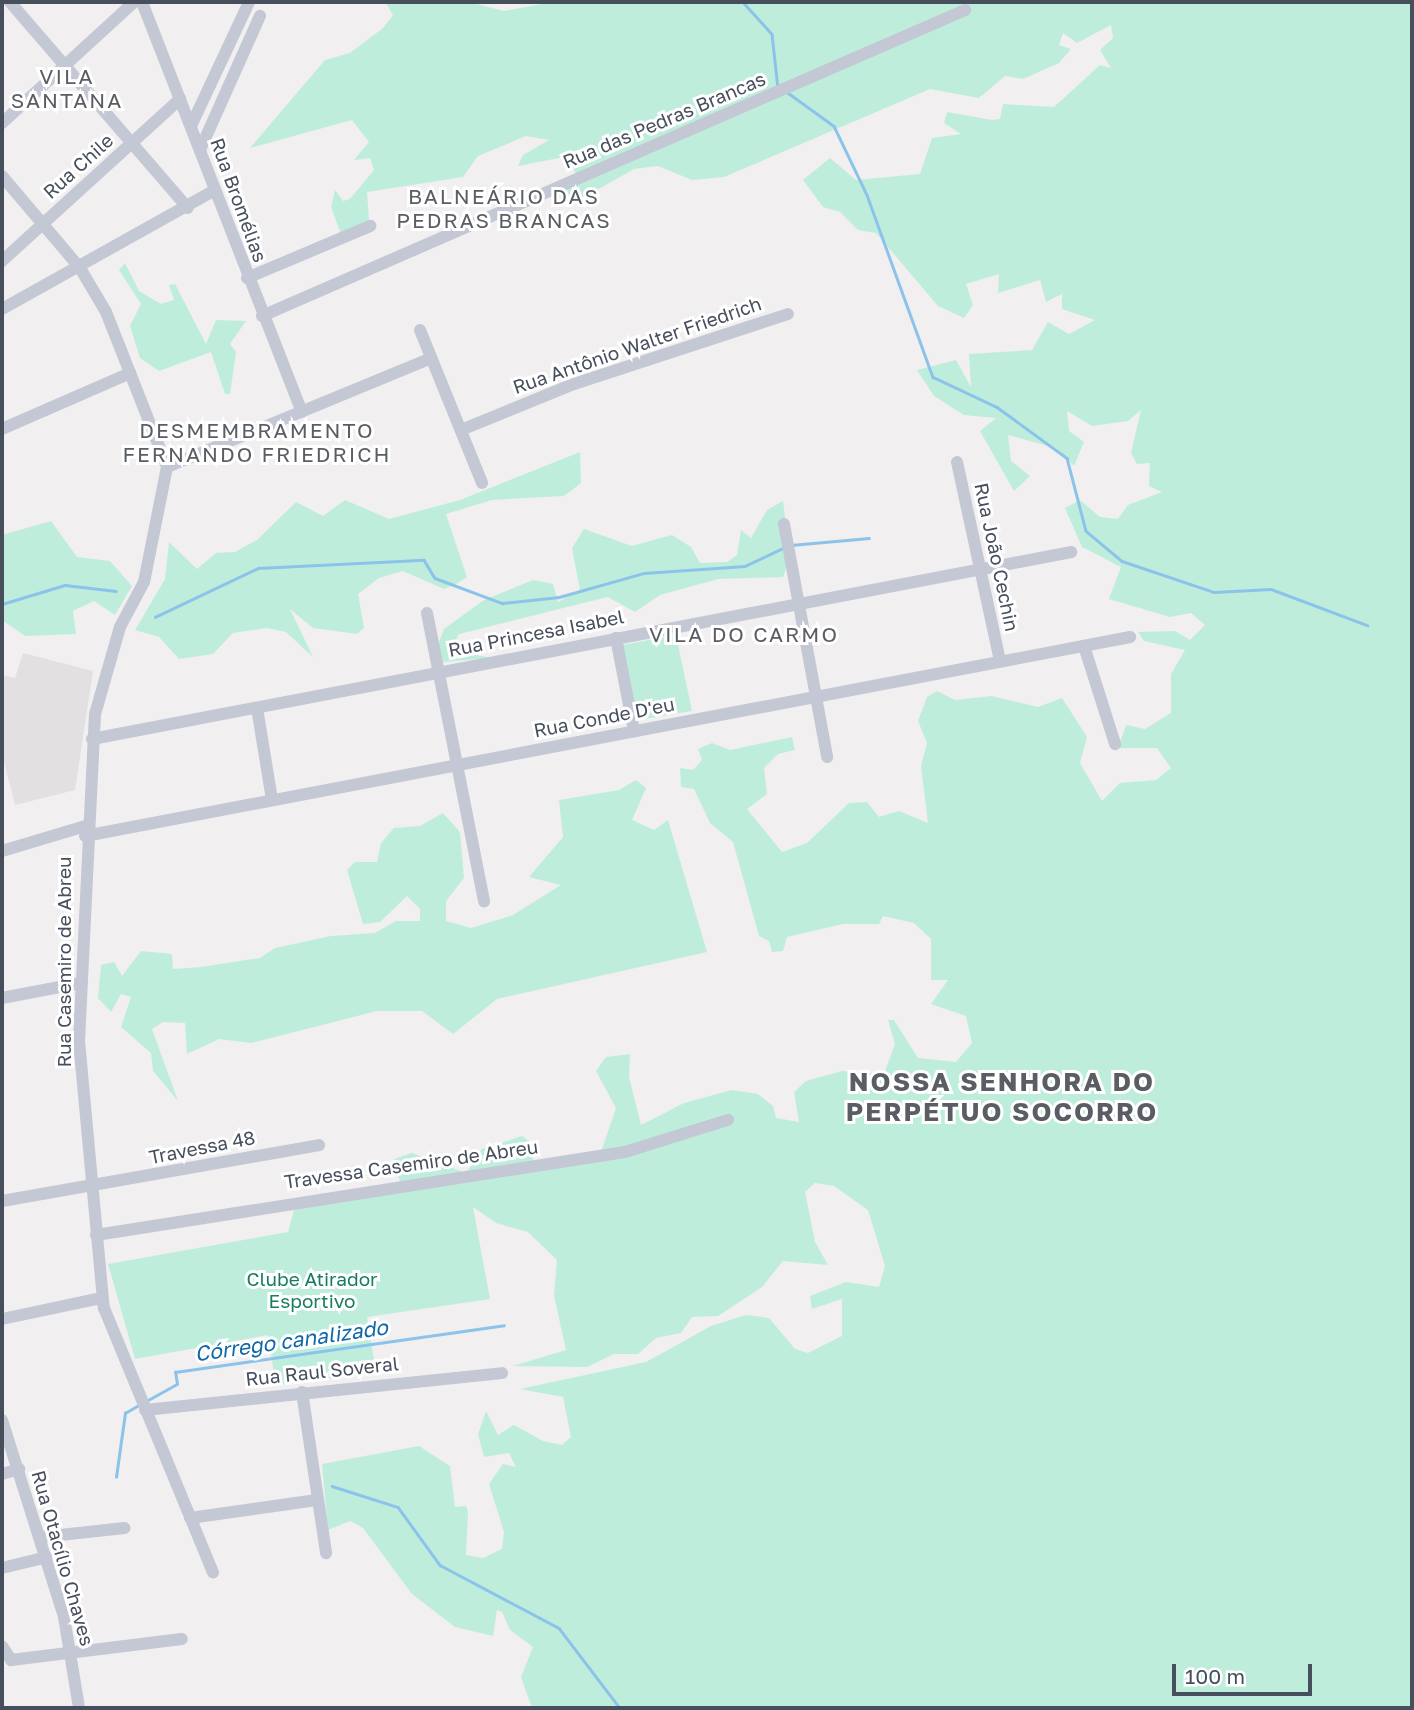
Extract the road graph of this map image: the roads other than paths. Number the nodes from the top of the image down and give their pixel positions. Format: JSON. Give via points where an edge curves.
{"nodes":[{"id":1,"x":10,"y":2,"type":"edge"},
{"id":2,"x":135,"y":2,"type":"edge"},
{"id":3,"x":142,"y":2,"type":"edge"},
{"id":4,"x":249,"y":2,"type":"edge"},
{"id":5,"x":965,"y":10,"type":"dead end"},
{"id":6,"x":260,"y":16,"type":"dead end"},
{"id":7,"x":229,"y":50,"type":"junction"},
{"id":8,"x":243,"y":54,"type":"junction"},
{"id":9,"x":65,"y":66,"type":"junction"},
{"id":10,"x":180,"y":99,"type":"junction"},
{"id":11,"x":2,"y":123,"type":"edge"},
{"id":12,"x":191,"y":126,"type":"junction"},
{"id":13,"x":131,"y":144,"type":"junction"},
{"id":14,"x":200,"y":150,"type":"junction"},
{"id":15,"x":2,"y":177,"type":"edge"},
{"id":16,"x":215,"y":190,"type":"junction"},
{"id":17,"x":188,"y":208,"type":"junction"},
{"id":18,"x":43,"y":224,"type":"junction"},
{"id":19,"x":370,"y":226,"type":"dead end"},
{"id":20,"x":2,"y":261,"type":"edge"},
{"id":21,"x":80,"y":268,"type":"junction"},
{"id":22,"x":247,"y":278,"type":"junction"},
{"id":23,"x":2,"y":309,"type":"edge"},
{"id":24,"x":788,"y":314,"type":"dead end"},
{"id":25,"x":262,"y":316,"type":"junction"},
{"id":26,"x":420,"y":330,"type":"dead end"},
{"id":27,"x":431,"y":358,"type":"junction"},
{"id":28,"x":130,"y":373,"type":"junction"},
{"id":29,"x":302,"y":412,"type":"junction"},
{"id":30,"x":2,"y":429,"type":"edge"},
{"id":31,"x":461,"y":430,"type":"junction"},
{"id":32,"x":957,"y":461,"type":"dead end"},
{"id":33,"x":167,"y":467,"type":"junction"},
{"id":34,"x":482,"y":483,"type":"dead end"},
{"id":35,"x":784,"y":524,"type":"dead end"},
{"id":36,"x":1071,"y":552,"type":"dead end"},
{"id":37,"x":980,"y":569,"type":"junction"},
{"id":38,"x":799,"y":603,"type":"junction"},
{"id":39,"x":426,"y":613,"type":"dead end"},
{"id":40,"x":1130,"y":637,"type":"dead end"},
{"id":41,"x":616,"y":638,"type":"junction"},
{"id":42,"x":1084,"y":646,"type":"junction"},
{"id":43,"x":1000,"y":662,"type":"junction"},
{"id":44,"x":438,"y":672,"type":"junction"},
{"id":45,"x":816,"y":696,"type":"junction"},
{"id":46,"x":257,"y":708,"type":"junction"},
{"id":47,"x":634,"y":731,"type":"junction"},
{"id":48,"x":92,"y":739,"type":"junction"},
{"id":49,"x":1115,"y":744,"type":"dead end"},
{"id":50,"x":827,"y":757,"type":"dead end"},
{"id":51,"x":456,"y":764,"type":"junction"},
{"id":52,"x":272,"y":800,"type":"junction"},
{"id":53,"x":85,"y":831,"type":"junction"},
{"id":54,"x":2,"y":851,"type":"edge"},
{"id":55,"x":484,"y":901,"type":"dead end"},
{"id":56,"x":81,"y":983,"type":"junction"},
{"id":57,"x":2,"y":998,"type":"edge"},
{"id":58,"x":729,"y":1120,"type":"dead end"},
{"id":59,"x":319,"y":1145,"type":"dead end"},
{"id":60,"x":92,"y":1185,"type":"junction"},
{"id":61,"x":2,"y":1201,"type":"edge"},
{"id":62,"x":96,"y":1235,"type":"junction"},
{"id":63,"x":102,"y":1298,"type":"junction"},
{"id":64,"x":2,"y":1319,"type":"edge"},
{"id":65,"x":502,"y":1373,"type":"dead end"},
{"id":66,"x":302,"y":1392,"type":"junction"},
{"id":67,"x":145,"y":1410,"type":"junction"},
{"id":68,"x":2,"y":1420,"type":"edge"},
{"id":69,"x":19,"y":1469,"type":"junction"},
{"id":70,"x":2,"y":1474,"type":"edge"},
{"id":71,"x":317,"y":1500,"type":"junction"},
{"id":72,"x":190,"y":1518,"type":"junction"},
{"id":73,"x":125,"y":1528,"type":"dead end"},
{"id":74,"x":41,"y":1537,"type":"junction"},
{"id":75,"x":326,"y":1553,"type":"dead end"},
{"id":76,"x":47,"y":1557,"type":"junction"},
{"id":77,"x":2,"y":1568,"type":"edge"},
{"id":78,"x":213,"y":1572,"type":"dead end"},
{"id":79,"x":182,"y":1639,"type":"dead end"},
{"id":80,"x":2,"y":1646,"type":"edge"},
{"id":81,"x":71,"y":1652,"type":"junction"},
{"id":82,"x":79,"y":1708,"type":"edge"}],
"edges":[{"from":1,"to":9,"type":"street"},
{"from":2,"to":9,"type":"street"},
{"from":3,"to":10,"type":"street","name":"Rua Bromélias"},
{"from":4,"to":7,"type":"street"},
{"from":5,"to":25,"type":"street","name":"Rua das Pedras Brancas"},
{"from":6,"to":8,"type":"street"},
{"from":7,"to":8,"type":"street"},
{"from":7,"to":12,"type":"street"},
{"from":8,"to":14,"type":"street"},
{"from":9,"to":11,"type":"street"},
{"from":9,"to":13,"type":"street"},
{"from":10,"to":12,"type":"street","name":"Rua Bromélias"},
{"from":10,"to":13,"type":"street","name":"Rua Chile"},
{"from":12,"to":14,"type":"street","name":"Rua Bromélias"},
{"from":13,"to":17,"type":"street"},
{"from":13,"to":18,"type":"street","name":"Rua Chile"},
{"from":14,"to":16,"type":"street","name":"Rua Bromélias"},
{"from":15,"to":18,"type":"street"},
{"from":16,"to":17,"type":"street"},
{"from":16,"to":22,"type":"street","name":"Rua Bromélias"},
{"from":17,"to":21,"type":"street"},
{"from":18,"to":20,"type":"street","name":"Rua Chile"},
{"from":18,"to":21,"type":"street"},
{"from":19,"to":22,"type":"street"},
{"from":21,"to":23,"type":"street"},
{"from":21,"to":28,"type":"street"},
{"from":22,"to":25,"type":"street","name":"Rua Bromélias"},
{"from":24,"to":31,"type":"street","name":"Rua Antônio Walter Friedrich","via":[[574,384]]},
{"from":25,"to":29,"type":"street","name":"Rua Bromélias"},
{"from":26,"to":27,"type":"street"},
{"from":27,"to":29,"type":"street"},
{"from":27,"to":31,"type":"street"},
{"from":28,"to":30,"type":"street"},
{"from":28,"to":33,"type":"street"},
{"from":29,"to":33,"type":"street"},
{"from":31,"to":34,"type":"street"},
{"from":32,"to":37,"type":"street","name":"Rua João Cechin"},
{"from":33,"to":48,"type":"street","name":"Rua Casemiro de Abreu","via":[[144,582],[109,658]]},
{"from":35,"to":38,"type":"street"},
{"from":36,"to":37,"type":"street","name":"Rua Princesa Isabel"},
{"from":37,"to":38,"type":"street","name":"Rua Princesa Isabel"},
{"from":37,"to":43,"type":"street","name":"Rua João Cechin"},
{"from":38,"to":41,"type":"street","name":"Rua Princesa Isabel"},
{"from":38,"to":45,"type":"street"},
{"from":39,"to":44,"type":"street"},
{"from":40,"to":42,"type":"street","name":"Rua Conde D'eu"},
{"from":41,"to":44,"type":"street","name":"Rua Princesa Isabel"},
{"from":41,"to":47,"type":"street"},
{"from":42,"to":43,"type":"street","name":"Rua Conde D'eu"},
{"from":42,"to":49,"type":"street"},
{"from":43,"to":45,"type":"street","name":"Rua Conde D'eu"},
{"from":44,"to":46,"type":"street","name":"Rua Princesa Isabel"},
{"from":44,"to":51,"type":"street"},
{"from":45,"to":47,"type":"street","name":"Rua Conde D'eu"},
{"from":45,"to":50,"type":"street"},
{"from":46,"to":48,"type":"street","name":"Rua Princesa Isabel"},
{"from":46,"to":52,"type":"street"},
{"from":47,"to":51,"type":"street","name":"Rua Conde D'eu"},
{"from":48,"to":53,"type":"street","name":"Rua Casemiro de Abreu"},
{"from":51,"to":52,"type":"street","name":"Rua Conde D'eu"},
{"from":51,"to":55,"type":"street"},
{"from":52,"to":53,"type":"street","name":"Rua Conde D'eu"},
{"from":53,"to":54,"type":"street","name":"Rua Conde D'eu"},
{"from":53,"to":56,"type":"street","name":"Rua Casemiro de Abreu"},
{"from":56,"to":57,"type":"street"},
{"from":56,"to":60,"type":"street","name":"Rua Casemiro de Abreu"},
{"from":58,"to":62,"type":"street","name":"Travessa Casemiro de Abreu","via":[[625,1153]]},
{"from":59,"to":60,"type":"street","name":"Travessa 48"},
{"from":60,"to":61,"type":"street","name":"Travessa 48"},
{"from":60,"to":62,"type":"street","name":"Rua Casemiro de Abreu"},
{"from":62,"to":63,"type":"street","name":"Rua Casemiro de Abreu"},
{"from":63,"to":64,"type":"street"},
{"from":63,"to":67,"type":"street","name":"Rua Casemiro de Abreu"},
{"from":65,"to":66,"type":"street","name":"Rua Raul Soveral"},
{"from":66,"to":67,"type":"street","name":"Rua Raul Soveral"},
{"from":66,"to":71,"type":"street"},
{"from":67,"to":72,"type":"street","name":"Rua Casemiro de Abreu"},
{"from":68,"to":69,"type":"street","name":"Rua Otacílio Chaves"},
{"from":69,"to":70,"type":"street"},
{"from":69,"to":74,"type":"street","name":"Rua Otacílio Chaves"},
{"from":71,"to":72,"type":"street"},
{"from":71,"to":75,"type":"street"},
{"from":72,"to":78,"type":"street","name":"Rua Casemiro de Abreu"},
{"from":73,"to":74,"type":"street"},
{"from":74,"to":76,"type":"street","name":"Rua Otacílio Chaves"},
{"from":76,"to":77,"type":"street"},
{"from":76,"to":81,"type":"street","name":"Rua Otacílio Chaves"},
{"from":79,"to":81,"type":"street"},
{"from":80,"to":81,"type":"street","via":[[11,1660]]},
{"from":81,"to":82,"type":"street","name":"Rua Otacílio Chaves"}]}
